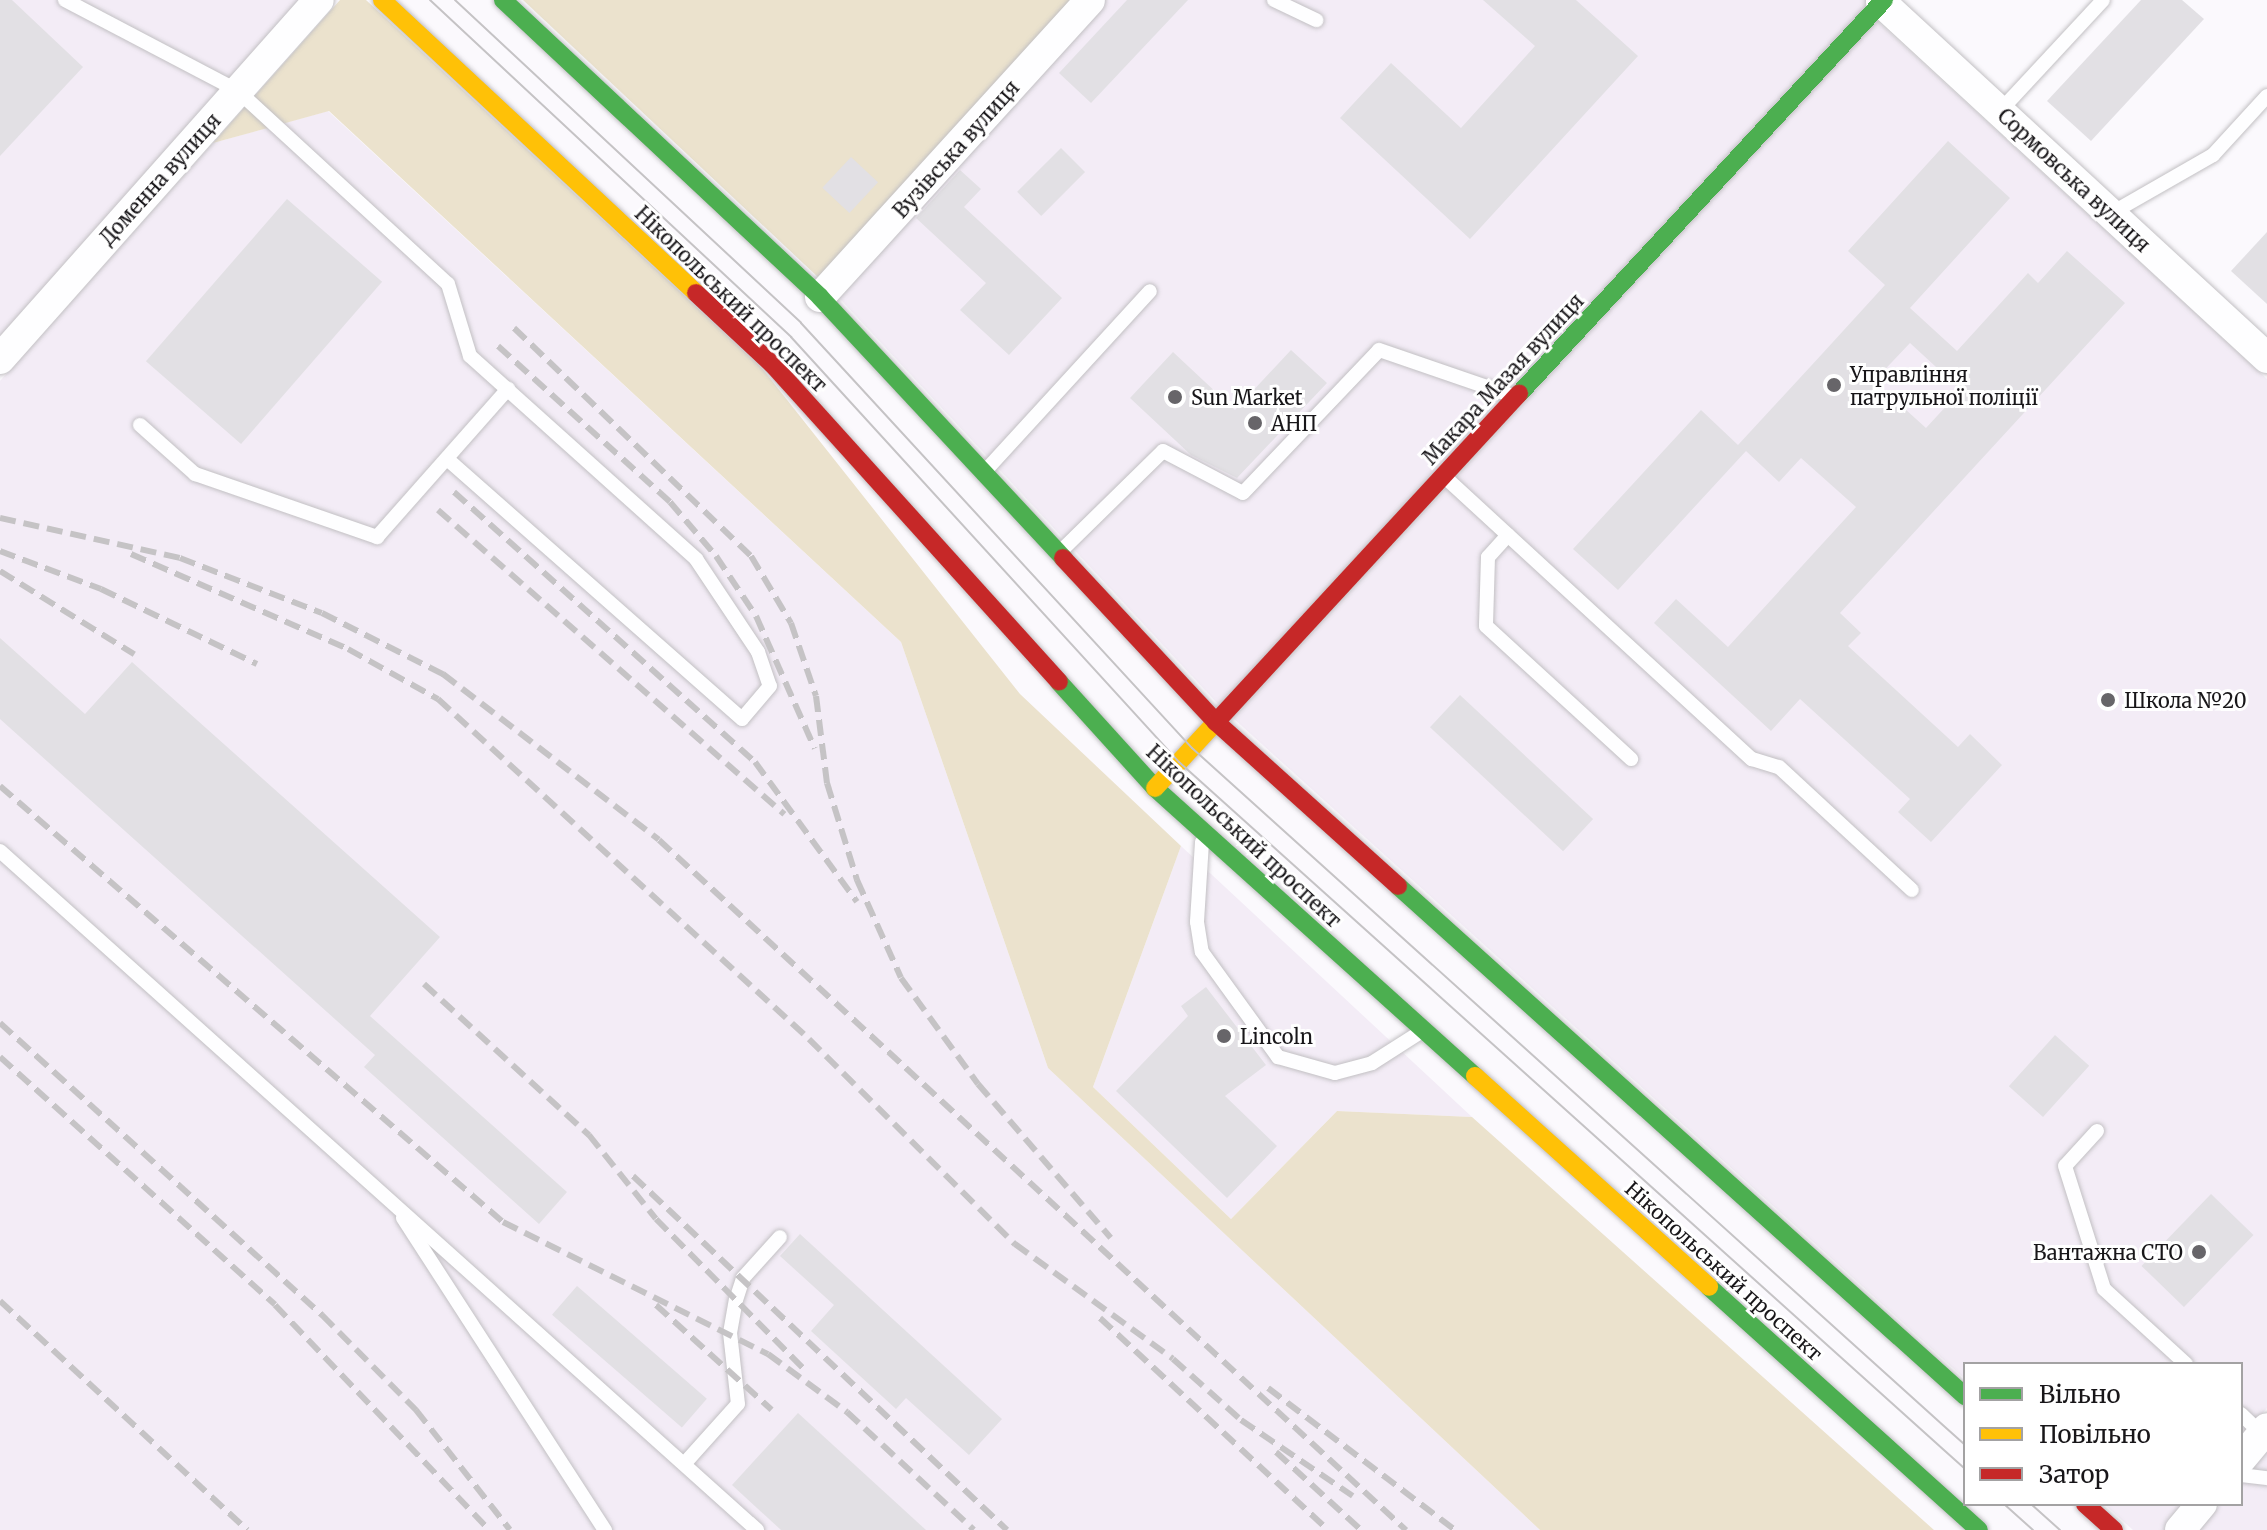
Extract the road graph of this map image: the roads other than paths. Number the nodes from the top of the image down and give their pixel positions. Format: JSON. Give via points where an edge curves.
{"nodes":[{"id":1,"x":65,"y":0,"type":"edge"},
{"id":2,"x":319,"y":0,"type":"edge"},
{"id":3,"x":382,"y":0,"type":"edge"},
{"id":4,"x":503,"y":0,"type":"edge"},
{"id":5,"x":1090,"y":0,"type":"edge"},
{"id":6,"x":1274,"y":0,"type":"edge"},
{"id":7,"x":2103,"y":0,"type":"edge"},
{"id":8,"x":1882,"y":1,"type":"edge"},
{"id":9,"x":1316,"y":20,"type":"dead end"},
{"id":10,"x":238,"y":91,"type":"junction"},
{"id":11,"x":2267,"y":96,"type":"edge"},
{"id":12,"x":2000,"y":111,"type":"junction"},
{"id":13,"x":2110,"y":214,"type":"junction"},
{"id":14,"x":1150,"y":291,"type":"dead end"},
{"id":15,"x":820,"y":297,"type":"junction"},
{"id":16,"x":2267,"y":358,"type":"edge"},
{"id":17,"x":0,"y":359,"type":"edge"},
{"id":18,"x":508,"y":389,"type":"junction"},
{"id":19,"x":1517,"y":397,"type":"junction"},
{"id":20,"x":140,"y":425,"type":"dead end"},
{"id":21,"x":447,"y":459,"type":"junction"},
{"id":22,"x":984,"y":472,"type":"junction"},
{"id":23,"x":1444,"y":476,"type":"junction"},
{"id":24,"x":1508,"y":535,"type":"junction"},
{"id":25,"x":1059,"y":553,"type":"junction"},
{"id":26,"x":1216,"y":722,"type":"junction"},
{"id":27,"x":1631,"y":759,"type":"dead end"},
{"id":28,"x":1155,"y":788,"type":"junction"},
{"id":29,"x":1202,"y":832,"type":"junction"},
{"id":30,"x":0,"y":851,"type":"edge"},
{"id":31,"x":1912,"y":890,"type":"dead end"},
{"id":32,"x":1423,"y":1031,"type":"junction"},
{"id":33,"x":2097,"y":1131,"type":"dead end"},
{"id":34,"x":391,"y":1201,"type":"junction"},
{"id":35,"x":780,"y":1237,"type":"dead end"},
{"id":36,"x":2184,"y":1362,"type":"edge"},
{"id":37,"x":1963,"y":1394,"type":"edge"},
{"id":38,"x":2257,"y":1426,"type":"edge"},
{"id":39,"x":2243,"y":1455,"type":"edge"},
{"id":40,"x":685,"y":1463,"type":"junction"},
{"id":41,"x":2243,"y":1475,"type":"edge"},
{"id":42,"x":2267,"y":1478,"type":"edge"},
{"id":43,"x":2087,"y":1506,"type":"edge"},
{"id":44,"x":2200,"y":1506,"type":"edge"},
{"id":45,"x":605,"y":1530,"type":"edge"},
{"id":46,"x":757,"y":1530,"type":"edge"},
{"id":47,"x":1979,"y":1530,"type":"edge"},
{"id":48,"x":2114,"y":1530,"type":"edge"},
{"id":49,"x":2180,"y":1530,"type":"edge"}],
"edges":[{"from":1,"to":10,"type":"lane"},
{"from":2,"to":10,"type":"street","name":"Доменна вулиця"},
{"from":3,"to":28,"type":"main road","name":"Нікопольський проспект","via":[[772,364]]},
{"from":4,"to":15,"type":"main road"},
{"from":5,"to":15,"type":"street","name":"Вузівська вулиця"},
{"from":6,"to":9,"type":"lane"},
{"from":7,"to":12,"type":"lane"},
{"from":8,"to":12,"type":"street","name":"Сормовська вулиця"},
{"from":8,"to":19,"type":"main road","name":"Макара Мазая вулиця"},
{"from":10,"to":17,"type":"street","name":"Доменна вулиця"},
{"from":10,"to":18,"type":"lane","via":[[448,284],[470,356]]},
{"from":11,"to":13,"type":"lane","via":[[2213,155]]},
{"from":12,"to":13,"type":"street","name":"Сормовська вулиця"},
{"from":13,"to":16,"type":"street","name":"Сормовська вулиця"},
{"from":14,"to":22,"type":"lane"},
{"from":15,"to":22,"type":"main road"},
{"from":18,"to":21,"type":"lane"},
{"from":18,"to":21,"type":"lane","via":[[696,559],[758,652],[770,686],[742,719]]},
{"from":19,"to":23,"type":"main road","name":"Макара Мазая вулиця"},
{"from":19,"to":25,"type":"lane","via":[[1379,350],[1243,493],[1163,451]]},
{"from":20,"to":21,"type":"lane","via":[[195,474],[377,537]]},
{"from":22,"to":25,"type":"main road"},
{"from":23,"to":24,"type":"lane"},
{"from":23,"to":26,"type":"main road","name":"Макара Мазая вулиця"},
{"from":24,"to":27,"type":"lane","via":[[1488,557],[1486,626]]},
{"from":24,"to":31,"type":"lane","via":[[1752,759],[1779,767]]},
{"from":25,"to":26,"type":"main road"},
{"from":26,"to":28,"type":"main road","name":"Макара Мазая вулиця"},
{"from":26,"to":37,"type":"main road"},
{"from":28,"to":29,"type":"main road","name":"Нікопольський проспект"},
{"from":29,"to":32,"type":"main road","name":"Нікопольський проспект"},
{"from":29,"to":32,"type":"lane","via":[[1197,922],[1202,952],[1278,1057],[1315,1072],[1345,1071],[1372,1063]]},
{"from":30,"to":34,"type":"lane"},
{"from":32,"to":47,"type":"main road","name":"Нікопольський проспект"},
{"from":33,"to":36,"type":"lane","via":[[2065,1166],[2104,1289]]},
{"from":34,"to":40,"type":"lane"},
{"from":34,"to":45,"type":"lane"},
{"from":35,"to":40,"type":"lane","via":[[743,1278],[736,1300],[730,1333],[738,1404]]},
{"from":38,"to":39,"type":"street"},
{"from":40,"to":46,"type":"lane"},
{"from":41,"to":42,"type":"lane"},
{"from":43,"to":48,"type":"main road"},
{"from":44,"to":49,"type":"street"}]}
